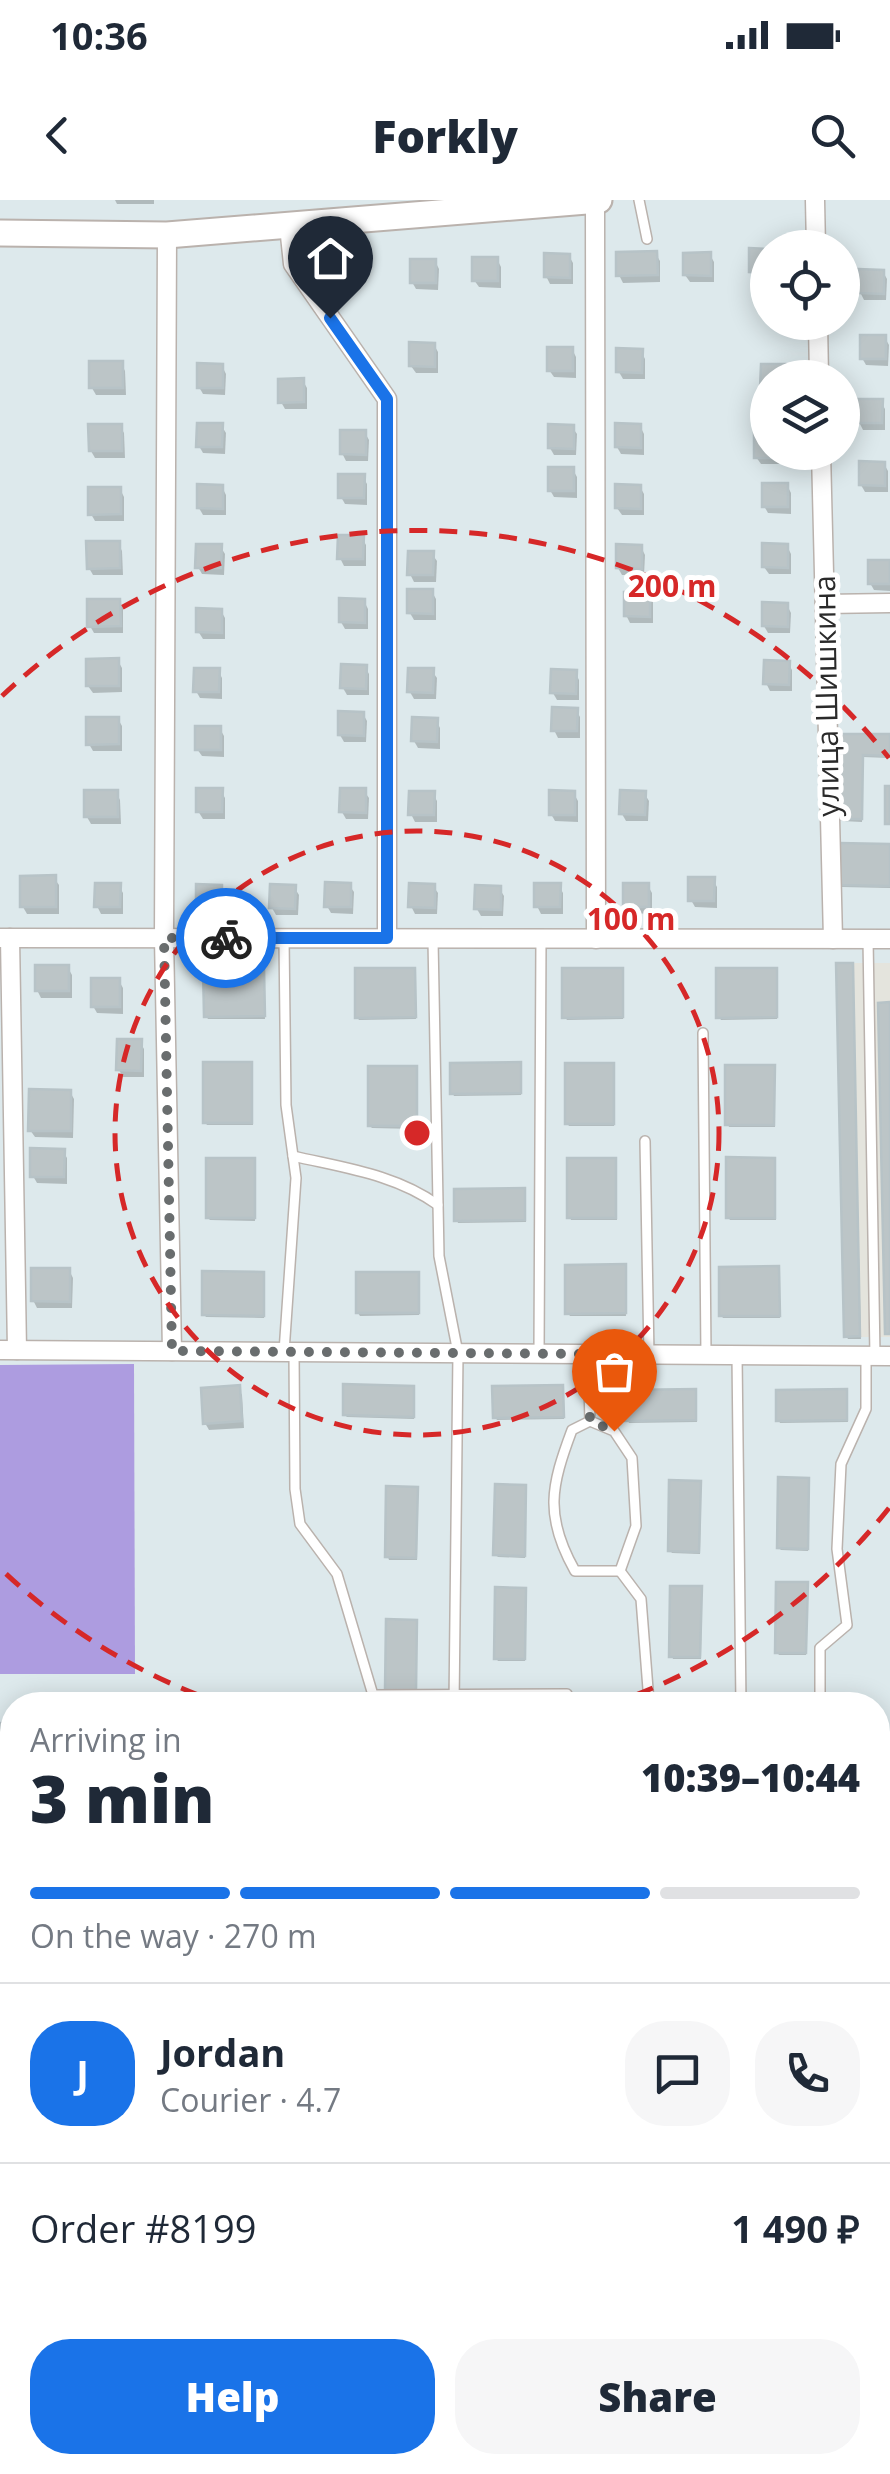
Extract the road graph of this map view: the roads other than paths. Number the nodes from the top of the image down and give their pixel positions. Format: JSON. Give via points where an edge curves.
{"nodes":[{"id":1,"x":597,"y":200,"type":"edge"},
{"id":2,"x":639,"y":200,"type":"edge"},
{"id":3,"x":815,"y":200,"type":"edge"},
{"id":4,"x":289,"y":226,"type":"junction"},
{"id":5,"x":816,"y":230,"type":"edge"},
{"id":6,"x":0,"y":233,"type":"edge"},
{"id":7,"x":167,"y":234,"type":"junction"},
{"id":8,"x":647,"y":240,"type":"dead end"},
{"id":9,"x":821,"y":470,"type":"edge"},
{"id":10,"x":890,"y":603,"type":"edge"},
{"id":11,"x":825,"y":604,"type":"junction"},
{"id":12,"x":5,"y":938,"type":"edge"},
{"id":13,"x":164,"y":938,"type":"junction"},
{"id":14,"x":284,"y":938,"type":"junction"},
{"id":15,"x":387,"y":938,"type":"junction"},
{"id":16,"x":434,"y":938,"type":"junction"},
{"id":17,"x":541,"y":938,"type":"junction"},
{"id":18,"x":596,"y":938,"type":"junction"},
{"id":19,"x":834,"y":939,"type":"junction"},
{"id":20,"x":868,"y":939,"type":"junction"},
{"id":21,"x":890,"y":939,"type":"edge"},
{"id":22,"x":704,"y":1033,"type":"dead end"},
{"id":23,"x":645,"y":1141,"type":"dead end"},
{"id":24,"x":293,"y":1156,"type":"junction"},
{"id":25,"x":438,"y":1205,"type":"junction"},
{"id":26,"x":8,"y":1350,"type":"edge"},
{"id":27,"x":172,"y":1351,"type":"junction"},
{"id":28,"x":289,"y":1352,"type":"junction"},
{"id":29,"x":458,"y":1353,"type":"junction"},
{"id":30,"x":539,"y":1354,"type":"junction"},
{"id":31,"x":588,"y":1354,"type":"junction"},
{"id":32,"x":648,"y":1354,"type":"junction"},
{"id":33,"x":706,"y":1355,"type":"junction"},
{"id":34,"x":737,"y":1356,"type":"junction"},
{"id":35,"x":877,"y":1356,"type":"edge"},
{"id":36,"x":590,"y":1421,"type":"junction"},
{"id":37,"x":620,"y":1571,"type":"junction"},
{"id":38,"x":372,"y":1692,"type":"edge"},
{"id":39,"x":454,"y":1692,"type":"edge"},
{"id":40,"x":648,"y":1692,"type":"edge"},
{"id":41,"x":741,"y":1692,"type":"edge"},
{"id":42,"x":820,"y":1692,"type":"edge"}],
"edges":[{"from":1,"to":4,"type":"street"},
{"from":1,"to":18,"type":"street"},
{"from":2,"to":8,"type":"lane"},
{"from":3,"to":5,"type":"street"},
{"from":4,"to":7,"type":"street"},
{"from":4,"to":15,"type":"street","via":[[292,264],[387,399]]},
{"from":6,"to":7,"type":"street"},
{"from":7,"to":13,"type":"street"},
{"from":9,"to":11,"type":"street","name":"улица Шишкина"},
{"from":10,"to":11,"type":"street"},
{"from":11,"to":19,"type":"street","name":"улица Шишкина"},
{"from":12,"to":13,"type":"street"},
{"from":12,"to":26,"type":"street"},
{"from":13,"to":14,"type":"street"},
{"from":13,"to":27,"type":"street"},
{"from":14,"to":15,"type":"street"},
{"from":14,"to":24,"type":"lane"},
{"from":15,"to":16,"type":"street"},
{"from":16,"to":17,"type":"street"},
{"from":16,"to":25,"type":"lane"},
{"from":17,"to":18,"type":"street"},
{"from":17,"to":30,"type":"lane"},
{"from":18,"to":19,"type":"street"},
{"from":19,"to":20,"type":"street"},
{"from":20,"to":21,"type":"street"},
{"from":20,"to":35,"type":"lane"},
{"from":22,"to":33,"type":"lane"},
{"from":23,"to":32,"type":"lane"},
{"from":24,"to":25,"type":"lane","via":[[390,1178]]},
{"from":24,"to":28,"type":"lane"},
{"from":25,"to":29,"type":"lane"},
{"from":26,"to":27,"type":"street"},
{"from":27,"to":28,"type":"street"},
{"from":28,"to":29,"type":"street"},
{"from":28,"to":38,"type":"lane","via":[[300,1524],[337,1574]]},
{"from":29,"to":30,"type":"street"},
{"from":29,"to":39,"type":"lane"},
{"from":30,"to":31,"type":"street"},
{"from":31,"to":32,"type":"street"},
{"from":31,"to":36,"type":"lane"},
{"from":32,"to":33,"type":"street"},
{"from":33,"to":34,"type":"street"},
{"from":34,"to":35,"type":"street"},
{"from":34,"to":41,"type":"lane"},
{"from":35,"to":42,"type":"lane","via":[[866,1409],[842,1464],[837,1550],[847,1625],[820,1648]]},
{"from":36,"to":37,"type":"lane","via":[[614,1431],[632,1458],[636,1526]]},
{"from":36,"to":37,"type":"lane","via":[[572,1430],[555,1476],[554,1512],[575,1571]]},
{"from":37,"to":40,"type":"lane","via":[[642,1599]]}]}
